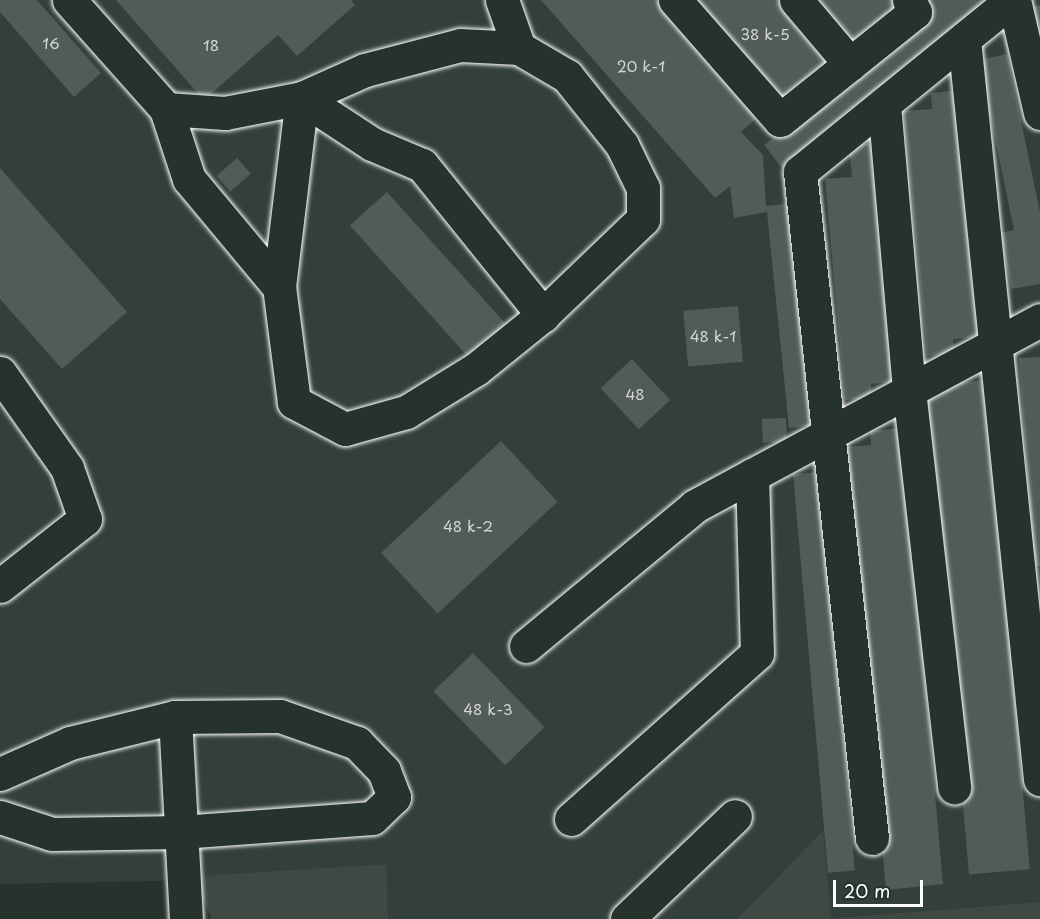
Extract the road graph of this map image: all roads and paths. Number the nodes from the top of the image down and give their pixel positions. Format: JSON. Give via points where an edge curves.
{"nodes":[{"id":1,"x":69,"y":0,"type":"edge"},
{"id":2,"x":502,"y":0,"type":"edge"},
{"id":3,"x":675,"y":0,"type":"edge"},
{"id":4,"x":796,"y":0,"type":"edge"},
{"id":5,"x":909,"y":0,"type":"edge"},
{"id":6,"x":1013,"y":0,"type":"edge"},
{"id":7,"x":964,"y":39,"type":"junction"},
{"id":8,"x":519,"y":48,"type":"junction"},
{"id":9,"x":850,"y":64,"type":"junction"},
{"id":10,"x":302,"y":98,"type":"junction"},
{"id":11,"x":885,"y":104,"type":"junction"},
{"id":12,"x":166,"y":109,"type":"junction"},
{"id":13,"x":1040,"y":113,"type":"edge"},
{"id":14,"x":279,"y":287,"type":"junction"},
{"id":15,"x":543,"y":315,"type":"junction"},
{"id":16,"x":1036,"y":330,"type":"edge"},
{"id":17,"x":997,"y":343,"type":"junction"},
{"id":18,"x":0,"y":373,"type":"edge"},
{"id":19,"x":909,"y":390,"type":"junction"},
{"id":20,"x":826,"y":435,"type":"junction"},
{"id":21,"x":752,"y":475,"type":"junction"},
{"id":22,"x":0,"y":586,"type":"edge"},
{"id":23,"x":526,"y":646,"type":"dead end"},
{"id":24,"x":175,"y":717,"type":"junction"},
{"id":25,"x":0,"y":774,"type":"edge"},
{"id":26,"x":1040,"y":779,"type":"edge"},
{"id":27,"x":954,"y":787,"type":"dead end"},
{"id":28,"x":735,"y":816,"type":"dead end"},
{"id":29,"x":0,"y":817,"type":"edge"},
{"id":30,"x":572,"y":819,"type":"dead end"},
{"id":31,"x":181,"y":832,"type":"junction"},
{"id":32,"x":872,"y":838,"type":"dead end"},
{"id":33,"x":186,"y":919,"type":"edge"},
{"id":34,"x":627,"y":919,"type":"edge"}],
"edges":[{"from":1,"to":12,"type":"lane"},
{"from":2,"to":8,"type":"lane"},
{"from":3,"to":9,"type":"lane","via":[[780,120]]},
{"from":4,"to":9,"type":"lane"},
{"from":5,"to":9,"type":"lane","via":[[915,12]]},
{"from":6,"to":7,"type":"lane"},
{"from":6,"to":13,"type":"lane"},
{"from":7,"to":11,"type":"lane"},
{"from":7,"to":17,"type":"lane"},
{"from":8,"to":10,"type":"lane","via":[[460,45],[365,70]]},
{"from":8,"to":15,"type":"lane","via":[[567,76],[622,145],[643,188],[643,219]]},
{"from":10,"to":12,"type":"lane","via":[[225,113]]},
{"from":10,"to":14,"type":"lane"},
{"from":10,"to":15,"type":"lane","via":[[372,144],[422,165]]},
{"from":11,"to":19,"type":"lane"},
{"from":11,"to":20,"type":"lane","via":[[800,172]]},
{"from":12,"to":14,"type":"lane","via":[[189,179]]},
{"from":14,"to":15,"type":"lane","via":[[294,402],[345,429],[406,412],[476,369]]},
{"from":16,"to":17,"type":"lane"},
{"from":17,"to":19,"type":"lane"},
{"from":17,"to":26,"type":"lane"},
{"from":18,"to":22,"type":"lane","via":[[67,468],[86,519]]},
{"from":19,"to":20,"type":"lane"},
{"from":19,"to":27,"type":"lane"},
{"from":20,"to":21,"type":"lane"},
{"from":20,"to":32,"type":"lane"},
{"from":21,"to":23,"type":"lane","via":[[695,506]]},
{"from":21,"to":30,"type":"lane","via":[[757,653]]},
{"from":24,"to":25,"type":"lane","via":[[70,743]]},
{"from":24,"to":31,"type":"lane"},
{"from":24,"to":31,"type":"lane","via":[[280,716],[357,743],[384,771],[394,797],[372,818]]},
{"from":28,"to":34,"type":"lane"},
{"from":29,"to":31,"type":"lane","via":[[52,834]]},
{"from":31,"to":33,"type":"lane"}]}
